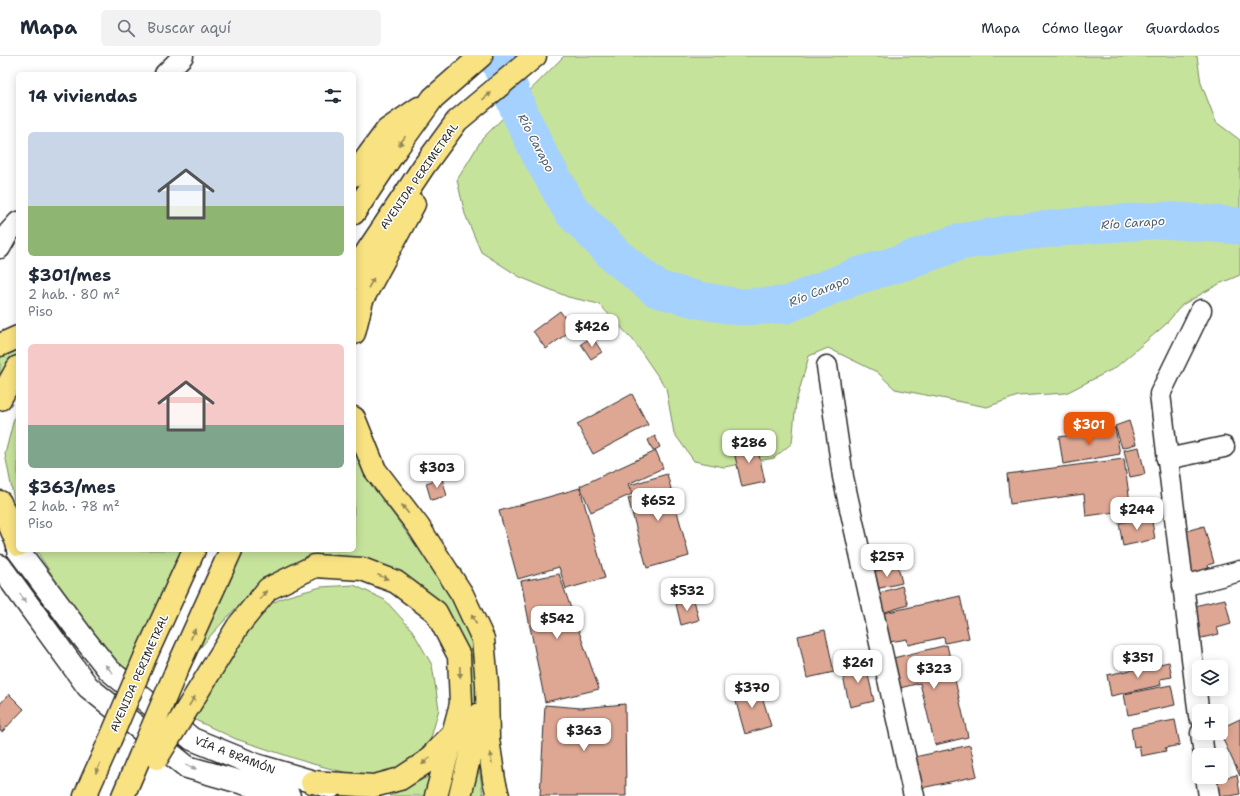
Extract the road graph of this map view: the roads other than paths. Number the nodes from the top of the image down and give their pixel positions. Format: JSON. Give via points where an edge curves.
{"nodes":[{"id":1,"x":183,"y":56,"type":"edge"},
{"id":2,"x":481,"y":56,"type":"edge"},
{"id":3,"x":535,"y":56,"type":"edge"},
{"id":4,"x":167,"y":72,"type":"edge"},
{"id":5,"x":433,"y":98,"type":"junction"},
{"id":6,"x":457,"y":121,"type":"junction"},
{"id":7,"x":356,"y":172,"type":"edge"},
{"id":8,"x":356,"y":210,"type":"edge"},
{"id":9,"x":16,"y":224,"type":"edge"},
{"id":10,"x":0,"y":248,"type":"edge"},
{"id":11,"x":356,"y":272,"type":"edge"},
{"id":12,"x":1201,"y":310,"type":"dead end"},
{"id":13,"x":356,"y":325,"type":"edge"},
{"id":14,"x":16,"y":362,"type":"edge"},
{"id":15,"x":827,"y":366,"type":"dead end"},
{"id":16,"x":16,"y":370,"type":"edge"},
{"id":17,"x":0,"y":374,"type":"edge"},
{"id":18,"x":0,"y":399,"type":"edge"},
{"id":19,"x":356,"y":423,"type":"edge"},
{"id":20,"x":1224,"y":447,"type":"dead end"},
{"id":21,"x":1167,"y":458,"type":"junction"},
{"id":22,"x":0,"y":502,"type":"edge"},
{"id":23,"x":0,"y":526,"type":"edge"},
{"id":24,"x":16,"y":540,"type":"edge"},
{"id":25,"x":16,"y":545,"type":"edge"},
{"id":26,"x":21,"y":552,"type":"edge"},
{"id":27,"x":187,"y":552,"type":"edge"},
{"id":28,"x":193,"y":552,"type":"edge"},
{"id":29,"x":230,"y":552,"type":"edge"},
{"id":30,"x":0,"y":566,"type":"edge"},
{"id":31,"x":1240,"y":571,"type":"edge"},
{"id":32,"x":1183,"y":586,"type":"junction"},
{"id":33,"x":146,"y":655,"type":"junction"},
{"id":34,"x":488,"y":684,"type":"junction"},
{"id":35,"x":1198,"y":704,"type":"edge"},
{"id":36,"x":453,"y":733,"type":"junction"},
{"id":37,"x":149,"y":756,"type":"junction"},
{"id":38,"x":312,"y":782,"type":"junction"},
{"id":39,"x":1207,"y":784,"type":"edge"},
{"id":40,"x":85,"y":796,"type":"edge"},
{"id":41,"x":123,"y":796,"type":"edge"},
{"id":42,"x":135,"y":796,"type":"edge"},
{"id":43,"x":289,"y":796,"type":"edge"},
{"id":44,"x":365,"y":796,"type":"edge"},
{"id":45,"x":436,"y":796,"type":"edge"},
{"id":46,"x":460,"y":796,"type":"edge"},
{"id":47,"x":498,"y":796,"type":"edge"},
{"id":48,"x":914,"y":796,"type":"edge"},
{"id":49,"x":1209,"y":796,"type":"edge"}],
"edges":[{"from":1,"to":4,"type":"street"},
{"from":2,"to":5,"type":"main road"},
{"from":6,"to":3,"type":"main road","name":"AVENIDA PERIMETRAL","one_way":true},
{"from":5,"to":7,"type":"main road","via":[[387,130]]},
{"from":5,"to":8,"type":"main road","one_way":true},
{"from":6,"to":11,"type":"main road","name":"AVENIDA PERIMETRAL","via":[[424,166],[360,262]]},
{"from":13,"to":6,"type":"main road","one_way":true,"via":[[362,300]]},
{"from":9,"to":10,"type":"street"},
{"from":12,"to":21,"type":"street","via":[[1160,394]]},
{"from":14,"to":17,"type":"main road"},
{"from":15,"to":48,"type":"street","via":[[843,477]]},
{"from":16,"to":18,"type":"main road"},
{"from":34,"to":19,"type":"main road","one_way":true,"via":[[483,639],[462,594],[418,526],[375,470]]},
{"from":20,"to":21,"type":"street"},
{"from":21,"to":32,"type":"street"},
{"from":22,"to":24,"type":"main road"},
{"from":23,"to":25,"type":"main road","name":"VÍA A BRAMÓN"},
{"from":38,"to":26,"type":"main road","name":"VÍA A BRAMÓN","one_way":true,"via":[[256,765],[192,739],[109,670],[84,640]]},
{"from":27,"to":33,"type":"main road"},
{"from":28,"to":33,"type":"main road","name":"AVENIDA PERIMETRAL"},
{"from":37,"to":29,"type":"main road","one_way":true,"bridge":true,"via":[[177,669]]},
{"from":30,"to":43,"type":"main road","name":"VÍA A BRAMÓN","one_way":true,"via":[[88,687],[187,767]]},
{"from":31,"to":32,"type":"street"},
{"from":32,"to":35,"type":"street"},
{"from":33,"to":40,"type":"main road","name":"AVENIDA PERIMETRAL","one_way":true,"bridge":true},
{"from":34,"to":46,"type":"main road"},
{"from":47,"to":34,"type":"main road","one_way":true,"via":[[488,739]]},
{"from":37,"to":36,"type":"main road","one_way":true,"bridge":true,"via":[[238,626],[268,589],[315,566],[362,569],[396,582],[436,612],[459,656],[461,704]]},
{"from":36,"to":38,"type":"main road","one_way":true,"via":[[426,762],[400,779],[374,786]]},
{"from":36,"to":45,"type":"main road"},
{"from":37,"to":41,"type":"main road"},
{"from":37,"to":42,"type":"main road"},
{"from":38,"to":44,"type":"main road","name":"VÍA A BRAMÓN"},
{"from":39,"to":49,"type":"street"}]}
